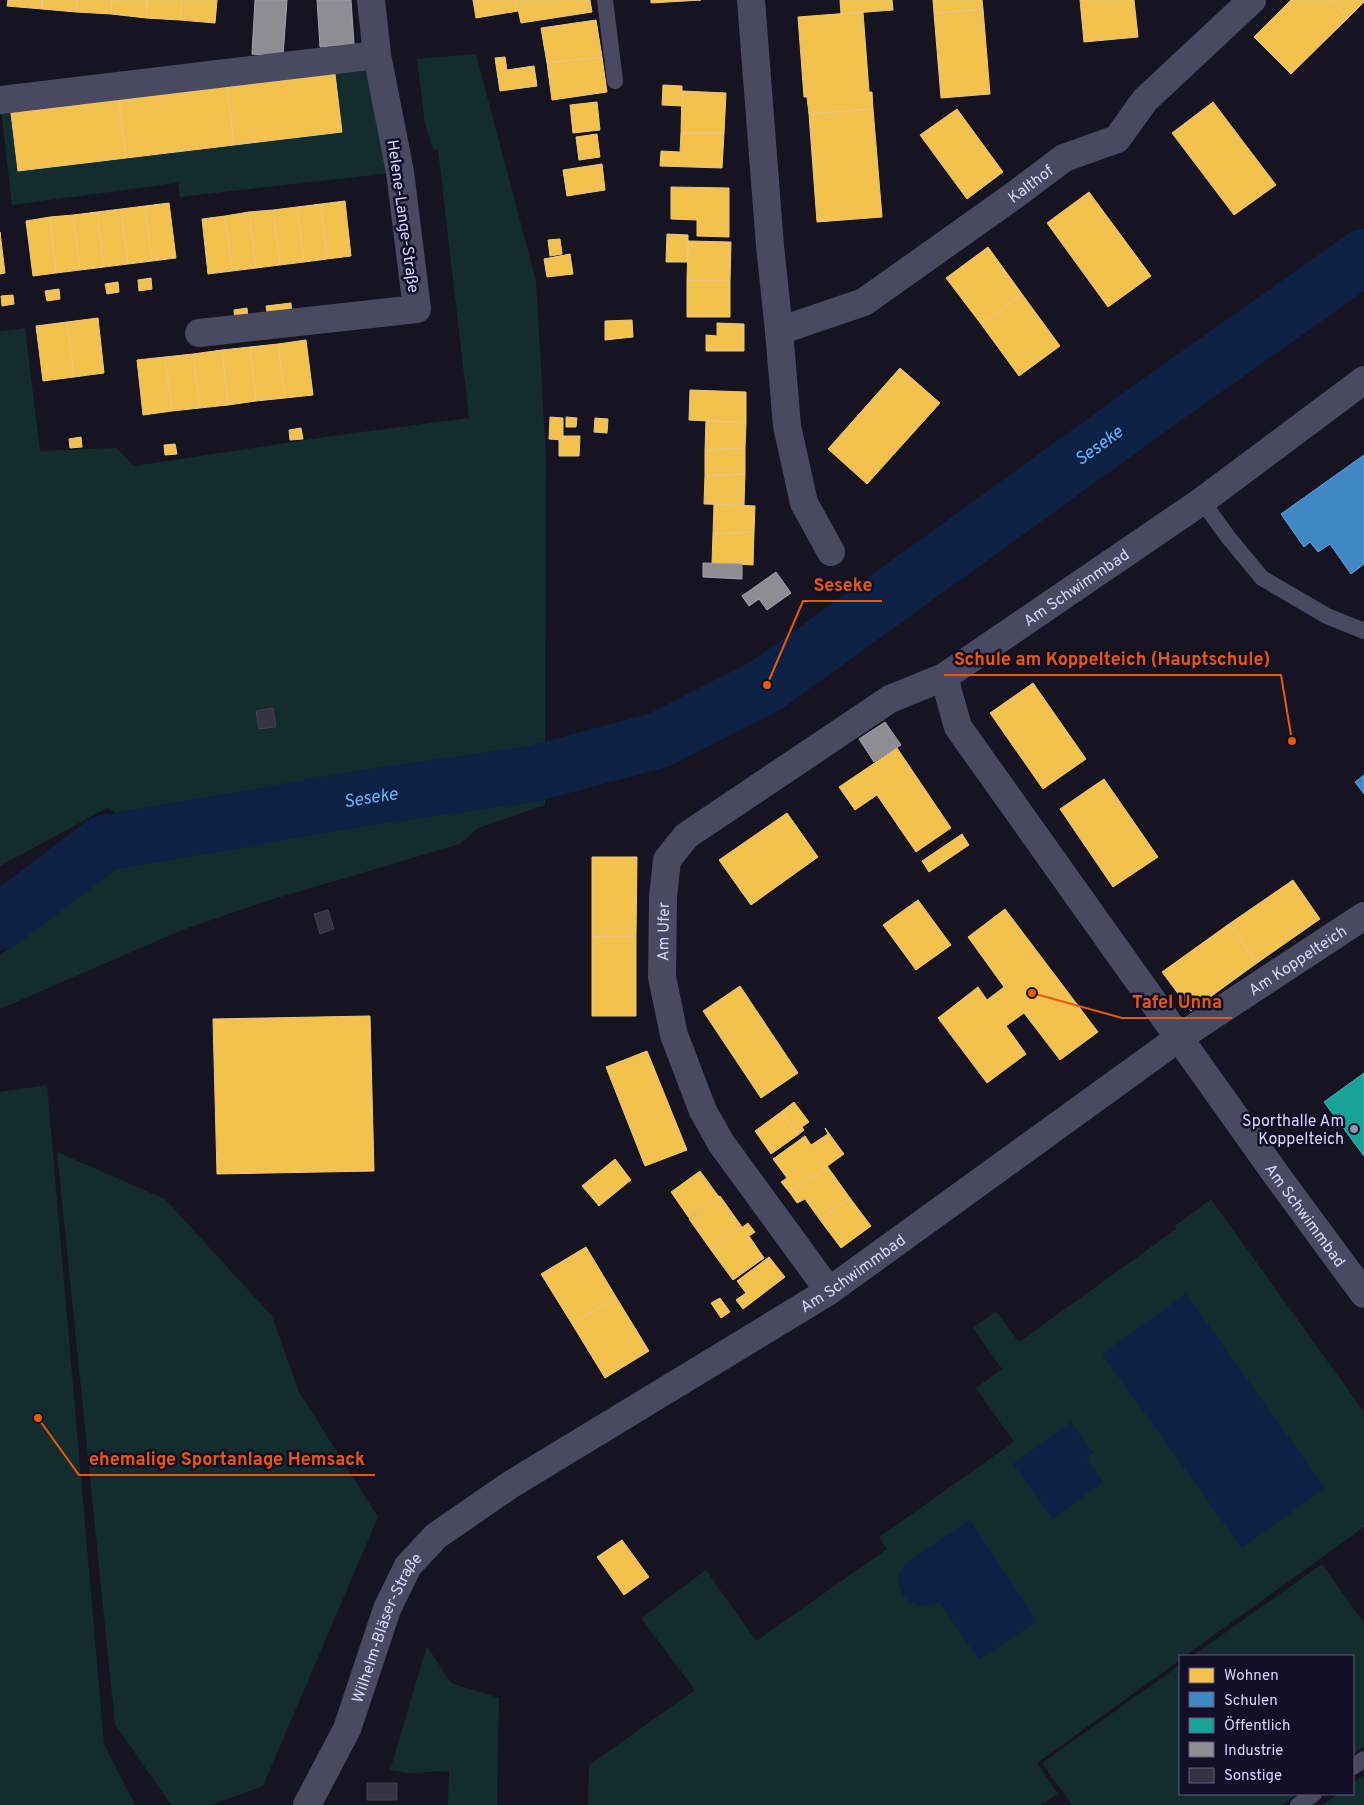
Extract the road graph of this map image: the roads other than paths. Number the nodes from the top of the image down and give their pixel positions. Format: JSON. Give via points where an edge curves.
{"nodes":[{"id":1,"x":371,"y":0,"type":"edge"},
{"id":2,"x":605,"y":0,"type":"edge"},
{"id":3,"x":751,"y":0,"type":"edge"},
{"id":4,"x":1252,"y":0,"type":"edge"},
{"id":5,"x":377,"y":55,"type":"junction"},
{"id":6,"x":615,"y":82,"type":"dead end"},
{"id":7,"x":0,"y":100,"type":"edge"},
{"id":8,"x":779,"y":331,"type":"junction"},
{"id":9,"x":199,"y":333,"type":"dead end"},
{"id":10,"x":1364,"y":380,"type":"edge"},
{"id":11,"x":1202,"y":501,"type":"junction"},
{"id":12,"x":831,"y":552,"type":"dead end"},
{"id":13,"x":1364,"y":631,"type":"edge"},
{"id":14,"x":944,"y":677,"type":"junction"},
{"id":15,"x":1364,"y":916,"type":"edge"},
{"id":16,"x":1180,"y":1037,"type":"junction"},
{"id":17,"x":829,"y":1291,"type":"junction"},
{"id":18,"x":1364,"y":1294,"type":"edge"},
{"id":19,"x":510,"y":1486,"type":"joint"},
{"id":20,"x":1313,"y":1795,"type":"edge"},
{"id":21,"x":307,"y":1805,"type":"edge"},
{"id":22,"x":1298,"y":1805,"type":"edge"}],
"edges":[{"from":1,"to":5,"type":"street","name":"Helene-Lange-Straße"},
{"from":2,"to":6,"type":"lane"},
{"from":3,"to":8,"type":"street"},
{"from":4,"to":8,"type":"street","name":"Kalthof","via":[[1145,100],[1117,139],[1064,158],[864,302]]},
{"from":5,"to":7,"type":"street"},
{"from":5,"to":9,"type":"street","name":"Helene-Lange-Straße","via":[[400,172],[417,309]]},
{"from":8,"to":12,"type":"street","via":[[787,426],[804,503]]},
{"from":10,"to":11,"type":"street","name":"Am Schwimmbad"},
{"from":11,"to":13,"type":"lane","via":[[1262,578],[1326,616]]},
{"from":11,"to":14,"type":"street","name":"Am Schwimmbad"},
{"from":14,"to":16,"type":"street","name":"Am Schwimmbad","via":[[958,728]]},
{"from":14,"to":17,"type":"street","name":"Am Ufer","via":[[890,699],[686,836],[667,860],[662,977],[678,1044],[703,1111],[721,1143]]},
{"from":15,"to":16,"type":"street","name":"Am Koppelteich"},
{"from":16,"to":17,"type":"street","name":"Am Schwimmbad"},
{"from":16,"to":18,"type":"street","name":"Am Schwimmbad"},
{"from":17,"to":19,"type":"street","name":"Am Schwimmbad"},
{"from":19,"to":21,"type":"street","name":"Wilhelm-Bläser-Straße","via":[[436,1536],[408,1566],[387,1609],[347,1729]]},
{"from":20,"to":22,"type":"lane"}]}
